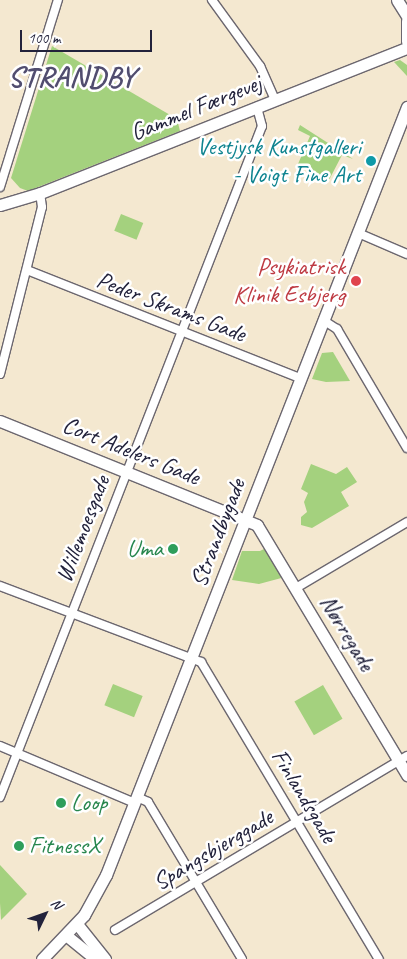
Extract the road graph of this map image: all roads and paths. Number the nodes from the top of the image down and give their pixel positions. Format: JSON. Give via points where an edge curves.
{"nodes":[{"id":1,"x":58,"y":0,"type":"edge"},
{"id":2,"x":212,"y":0,"type":"edge"},
{"id":3,"x":398,"y":0,"type":"edge"},
{"id":4,"x":407,"y":4,"type":"edge"},
{"id":5,"x":407,"y":16,"type":"edge"},
{"id":6,"x":407,"y":21,"type":"edge"},
{"id":7,"x":407,"y":41,"type":"edge"},
{"id":8,"x":407,"y":48,"type":"edge"},
{"id":9,"x":274,"y":100,"type":"junction"},
{"id":10,"x":257,"y":107,"type":"junction"},
{"id":11,"x":407,"y":107,"type":"edge"},
{"id":12,"x":0,"y":187,"type":"edge"},
{"id":13,"x":40,"y":194,"type":"junction"},
{"id":14,"x":0,"y":205,"type":"edge"},
{"id":15,"x":358,"y":233,"type":"junction"},
{"id":16,"x":407,"y":254,"type":"edge"},
{"id":17,"x":27,"y":270,"type":"junction"},
{"id":18,"x":323,"y":320,"type":"junction"},
{"id":19,"x":182,"y":331,"type":"junction"},
{"id":20,"x":0,"y":374,"type":"edge"},
{"id":21,"x":300,"y":378,"type":"junction"},
{"id":22,"x":0,"y":421,"type":"edge"},
{"id":23,"x":407,"y":448,"type":"edge"},
{"id":24,"x":125,"y":472,"type":"junction"},
{"id":25,"x":247,"y":518,"type":"junction"},
{"id":26,"x":407,"y":522,"type":"edge"},
{"id":27,"x":0,"y":586,"type":"edge"},
{"id":28,"x":296,"y":588,"type":"junction"},
{"id":29,"x":72,"y":613,"type":"junction"},
{"id":30,"x":192,"y":657,"type":"junction"},
{"id":31,"x":0,"y":746,"type":"edge"},
{"id":32,"x":17,"y":753,"type":"junction"},
{"id":33,"x":403,"y":758,"type":"edge"},
{"id":34,"x":407,"y":775,"type":"edge"},
{"id":35,"x":0,"y":797,"type":"edge"},
{"id":36,"x":136,"y":800,"type":"junction"},
{"id":37,"x":297,"y":822,"type":"junction"},
{"id":38,"x":195,"y":882,"type":"junction"},
{"id":39,"x":76,"y":924,"type":"junction"},
{"id":40,"x":115,"y":930,"type":"dead end"},
{"id":41,"x":67,"y":936,"type":"junction"},
{"id":42,"x":42,"y":959,"type":"edge"},
{"id":43,"x":95,"y":959,"type":"edge"},
{"id":44,"x":105,"y":959,"type":"edge"},
{"id":45,"x":242,"y":959,"type":"edge"},
{"id":46,"x":379,"y":959,"type":"edge"}],
"edges":[{"from":1,"to":12,"type":"street"},
{"from":2,"to":9,"type":"street","via":[[260,66]]},
{"from":3,"to":4,"type":"street"},
{"from":3,"to":5,"type":"street"},
{"from":6,"to":7,"type":"street"},
{"from":8,"to":9,"type":"street","name":"Gammel Færgevej","via":[[331,81]]},
{"from":9,"to":10,"type":"street","name":"Gammel Færgevej"},
{"from":10,"to":13,"type":"street","name":"Gammel Færgevej"},
{"from":10,"to":19,"type":"street","name":"Willemoesgade","via":[[262,126]]},
{"from":11,"to":15,"type":"street","name":"Strandbygade"},
{"from":13,"to":14,"type":"street","name":"Gammel Færgevej"},
{"from":13,"to":17,"type":"street","via":[[42,207]]},
{"from":15,"to":16,"type":"street"},
{"from":15,"to":18,"type":"street","name":"Strandbygade"},
{"from":17,"to":19,"type":"street","name":"Peder Skrams Gade"},
{"from":17,"to":20,"type":"street"},
{"from":18,"to":21,"type":"street","name":"Strandbygade"},
{"from":18,"to":23,"type":"street","via":[[336,329]]},
{"from":19,"to":21,"type":"street","name":"Peder Skrams Gade"},
{"from":19,"to":24,"type":"street","name":"Willemoesgade"},
{"from":21,"to":25,"type":"street","name":"Strandbygade"},
{"from":22,"to":24,"type":"street","name":"Cort Adelers Gade"},
{"from":24,"to":25,"type":"street","name":"Cort Adelers Gade"},
{"from":24,"to":29,"type":"street","name":"Willemoesgade"},
{"from":25,"to":28,"type":"street","name":"Nørregade","via":[[258,525]]},
{"from":25,"to":30,"type":"street","name":"Strandbygade"},
{"from":26,"to":28,"type":"street"},
{"from":27,"to":29,"type":"street"},
{"from":28,"to":33,"type":"street","name":"Nørregade"},
{"from":29,"to":30,"type":"street"},
{"from":29,"to":32,"type":"street","name":"Willemoesgade"},
{"from":30,"to":36,"type":"street","name":"Strandbygade"},
{"from":30,"to":37,"type":"street","name":"Finlandsgade","via":[[205,668]]},
{"from":31,"to":32,"type":"street"},
{"from":32,"to":35,"type":"street","name":"Willemoesgade"},
{"from":32,"to":36,"type":"street"},
{"from":33,"to":34,"type":"street","name":"Nørregade"},
{"from":33,"to":37,"type":"street","name":"Spangsbjerggade"},
{"from":36,"to":38,"type":"street","via":[[148,802]]},
{"from":36,"to":39,"type":"street","name":"Strandbygade","via":[[106,875]]},
{"from":37,"to":38,"type":"street","name":"Spangsbjerggade"},
{"from":37,"to":46,"type":"street","name":"Finlandsgade"},
{"from":38,"to":40,"type":"street","name":"Spangsbjerggade"},
{"from":38,"to":45,"type":"street"},
{"from":39,"to":41,"type":"street","name":"Strandbygade"},
{"from":39,"to":44,"type":"street"},
{"from":41,"to":42,"type":"street","name":"Strandbygade"},
{"from":41,"to":43,"type":"street"}]}
